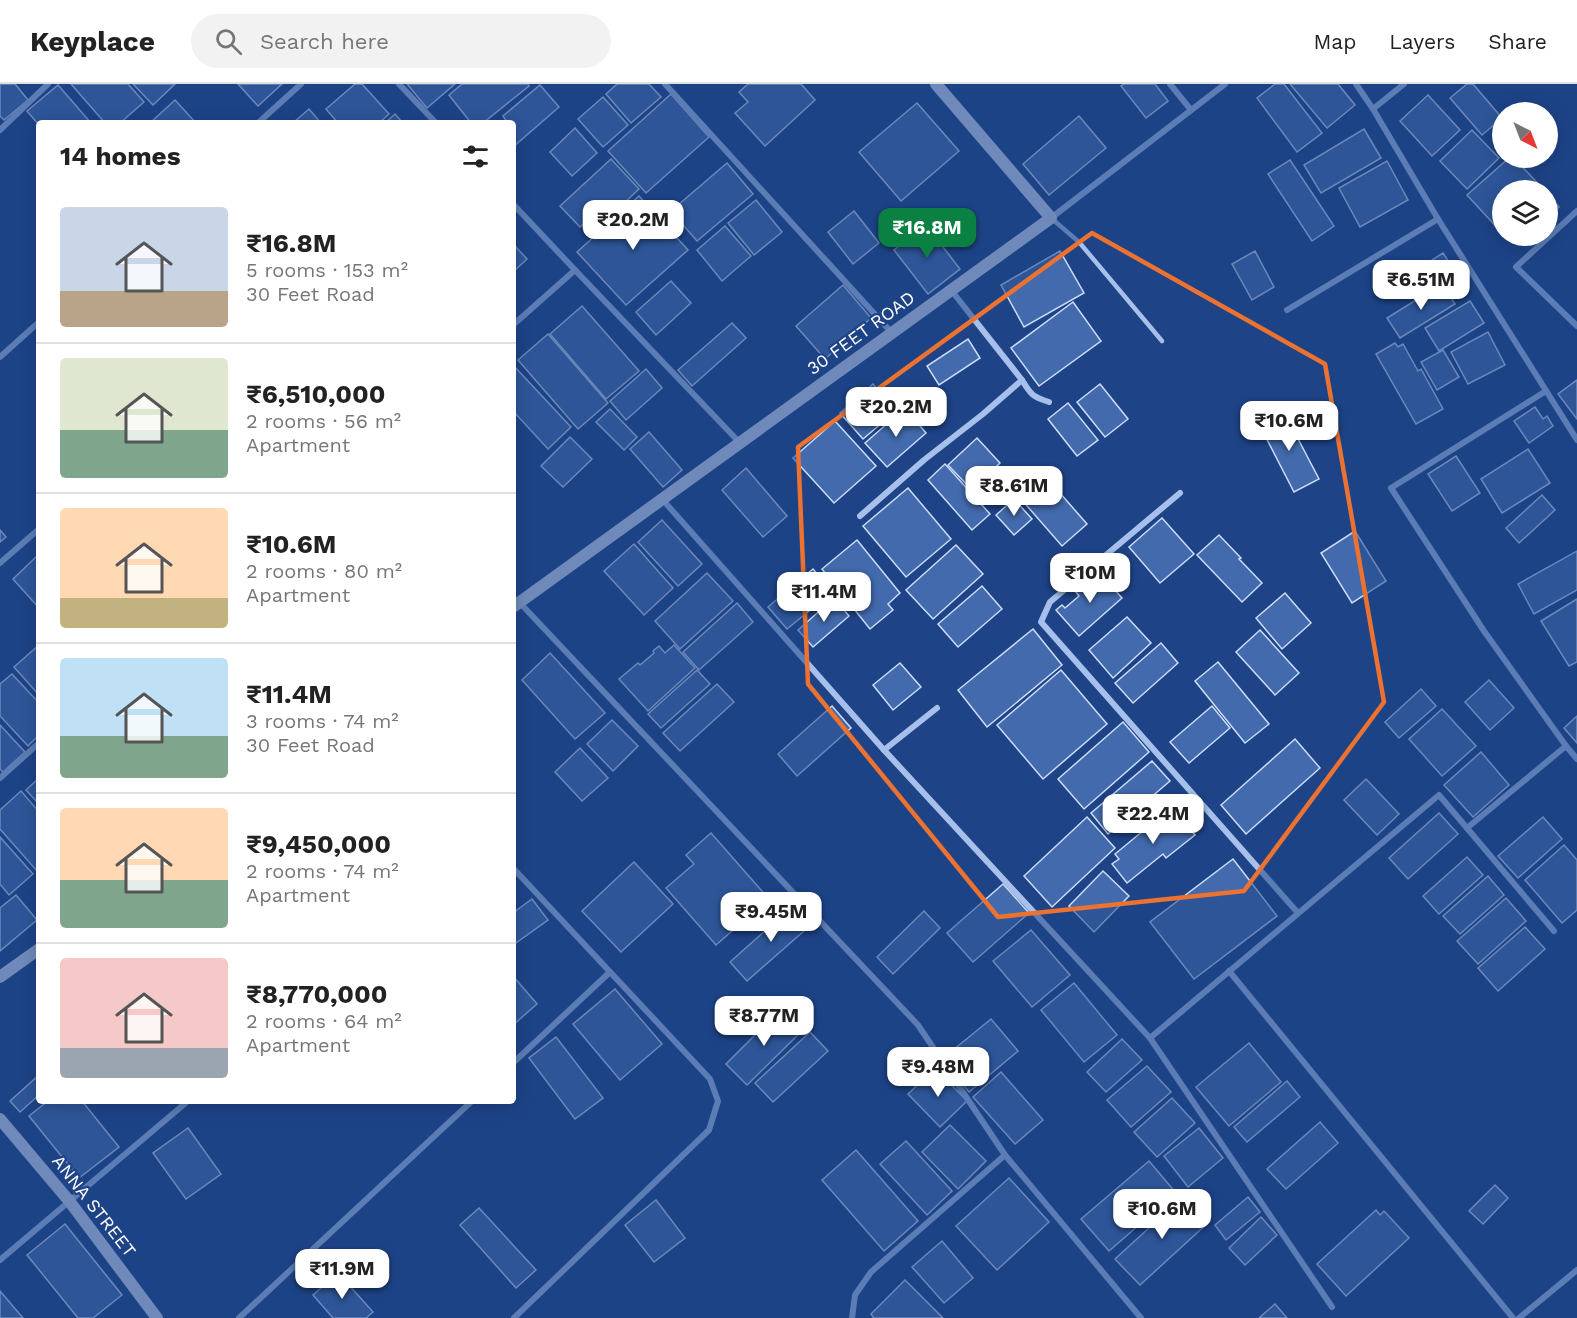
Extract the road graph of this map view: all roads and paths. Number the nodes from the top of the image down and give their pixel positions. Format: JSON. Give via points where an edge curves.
{"nodes":[{"id":1,"x":48,"y":84,"type":"edge"},
{"id":2,"x":301,"y":84,"type":"edge"},
{"id":3,"x":399,"y":84,"type":"edge"},
{"id":4,"x":665,"y":84,"type":"edge"},
{"id":5,"x":936,"y":84,"type":"edge"},
{"id":6,"x":1170,"y":84,"type":"edge"},
{"id":7,"x":1225,"y":84,"type":"edge"},
{"id":8,"x":1356,"y":84,"type":"edge"},
{"id":9,"x":1404,"y":84,"type":"edge"},
{"id":10,"x":1373,"y":109,"type":"junction"},
{"id":11,"x":1191,"y":110,"type":"junction"},
{"id":12,"x":261,"y":120,"type":"edge"},
{"id":13,"x":433,"y":120,"type":"edge"},
{"id":14,"x":0,"y":130,"type":"edge"},
{"id":15,"x":516,"y":207,"type":"edge"},
{"id":16,"x":1577,"y":211,"type":"edge"},
{"id":17,"x":1051,"y":218,"type":"junction"},
{"id":18,"x":1438,"y":219,"type":"junction"},
{"id":19,"x":575,"y":270,"type":"junction"},
{"id":20,"x":951,"y":290,"type":"junction"},
{"id":21,"x":1287,"y":310,"type":"dead end"},
{"id":22,"x":516,"y":322,"type":"edge"},
{"id":23,"x":36,"y":325,"type":"edge"},
{"id":24,"x":1577,"y":326,"type":"edge"},
{"id":25,"x":892,"y":333,"type":"junction"},
{"id":26,"x":1162,"y":341,"type":"dead end"},
{"id":27,"x":0,"y":357,"type":"edge"},
{"id":28,"x":1022,"y":380,"type":"junction"},
{"id":29,"x":1546,"y":390,"type":"junction"},
{"id":30,"x":1049,"y":402,"type":"dead end"},
{"id":31,"x":1577,"y":440,"type":"edge"},
{"id":32,"x":740,"y":442,"type":"junction"},
{"id":33,"x":1179,"y":493,"type":"dead end"},
{"id":34,"x":662,"y":499,"type":"junction"},
{"id":35,"x":860,"y":516,"type":"dead end"},
{"id":36,"x":36,"y":532,"type":"edge"},
{"id":37,"x":0,"y":563,"type":"edge"},
{"id":38,"x":516,"y":604,"type":"edge"},
{"id":39,"x":937,"y":708,"type":"dead end"},
{"id":40,"x":36,"y":746,"type":"edge"},
{"id":41,"x":1566,"y":746,"type":"junction"},
{"id":42,"x":884,"y":750,"type":"junction"},
{"id":43,"x":1577,"y":759,"type":"edge"},
{"id":44,"x":0,"y":778,"type":"edge"},
{"id":45,"x":1467,"y":828,"type":"junction"},
{"id":46,"x":516,"y":871,"type":"edge"},
{"id":47,"x":1298,"y":913,"type":"junction"},
{"id":48,"x":1554,"y":931,"type":"dead end"},
{"id":49,"x":36,"y":950,"type":"edge"},
{"id":50,"x":1229,"y":971,"type":"junction"},
{"id":51,"x":610,"y":972,"type":"junction"},
{"id":52,"x":0,"y":977,"type":"edge"},
{"id":53,"x":1150,"y":1038,"type":"junction"},
{"id":54,"x":516,"y":1060,"type":"edge"},
{"id":55,"x":184,"y":1104,"type":"edge"},
{"id":56,"x":469,"y":1104,"type":"edge"},
{"id":57,"x":0,"y":1119,"type":"edge"},
{"id":58,"x":1005,"y":1155,"type":"junction"},
{"id":59,"x":70,"y":1202,"type":"junction"},
{"id":60,"x":0,"y":1260,"type":"edge"},
{"id":61,"x":1577,"y":1270,"type":"edge"},
{"id":62,"x":1332,"y":1307,"type":"dead end"},
{"id":63,"x":157,"y":1318,"type":"edge"},
{"id":64,"x":240,"y":1318,"type":"edge"},
{"id":65,"x":514,"y":1318,"type":"edge"},
{"id":66,"x":852,"y":1318,"type":"edge"},
{"id":67,"x":1141,"y":1318,"type":"edge"},
{"id":68,"x":1513,"y":1318,"type":"edge"},
{"id":69,"x":1519,"y":1318,"type":"edge"}],
"edges":[{"from":1,"to":14,"type":"street"},
{"from":2,"to":12,"type":"street"},
{"from":3,"to":13,"type":"street"},
{"from":4,"to":25,"type":"street"},
{"from":5,"to":17,"type":"main road"},
{"from":6,"to":11,"type":"street"},
{"from":7,"to":11,"type":"street","name":"30 FEET ROAD"},
{"from":8,"to":10,"type":"street"},
{"from":9,"to":10,"type":"street"},
{"from":10,"to":18,"type":"street"},
{"from":11,"to":17,"type":"street","name":"30 FEET ROAD"},
{"from":15,"to":19,"type":"street"},
{"from":16,"to":24,"type":"street","via":[[1516,267]]},
{"from":17,"to":20,"type":"main road","name":"30 FEET ROAD"},
{"from":17,"to":26,"type":"lane","via":[[1079,242]]},
{"from":18,"to":21,"type":"street"},
{"from":18,"to":29,"type":"street"},
{"from":19,"to":22,"type":"street"},
{"from":19,"to":32,"type":"street"},
{"from":20,"to":25,"type":"main road","name":"30 FEET ROAD"},
{"from":20,"to":28,"type":"street"},
{"from":23,"to":27,"type":"street"},
{"from":25,"to":32,"type":"main road","name":"30 FEET ROAD"},
{"from":28,"to":30,"type":"street","via":[[1035,398]]},
{"from":28,"to":35,"type":"street"},
{"from":29,"to":31,"type":"street"},
{"from":29,"to":41,"type":"street","via":[[1391,488],[1484,631]]},
{"from":32,"to":34,"type":"main road","name":"30 FEET ROAD"},
{"from":33,"to":47,"type":"street","via":[[1050,602],[1041,622]]},
{"from":34,"to":38,"type":"main road","name":"30 FEET ROAD"},
{"from":34,"to":42,"type":"street"},
{"from":36,"to":37,"type":"street"},
{"from":38,"to":58,"type":"street","via":[[918,1024]]},
{"from":39,"to":42,"type":"street"},
{"from":40,"to":44,"type":"street"},
{"from":41,"to":43,"type":"street"},
{"from":41,"to":45,"type":"street"},
{"from":42,"to":53,"type":"street"},
{"from":45,"to":47,"type":"street","via":[[1439,795]]},
{"from":45,"to":48,"type":"street"},
{"from":46,"to":51,"type":"street"},
{"from":47,"to":50,"type":"street"},
{"from":49,"to":52,"type":"main road"},
{"from":50,"to":53,"type":"street"},
{"from":50,"to":68,"type":"street"},
{"from":51,"to":54,"type":"street"},
{"from":51,"to":65,"type":"street","via":[[710,1079],[718,1101],[714,1116],[709,1130]]},
{"from":53,"to":62,"type":"street"},
{"from":55,"to":59,"type":"street"},
{"from":56,"to":64,"type":"street"},
{"from":57,"to":59,"type":"main road","name":"ANNA STREET"},
{"from":58,"to":66,"type":"street","via":[[871,1272],[855,1295]]},
{"from":58,"to":67,"type":"street"},
{"from":59,"to":60,"type":"street"},
{"from":59,"to":63,"type":"main road","name":"ANNA STREET"},
{"from":61,"to":69,"type":"street"}]}
